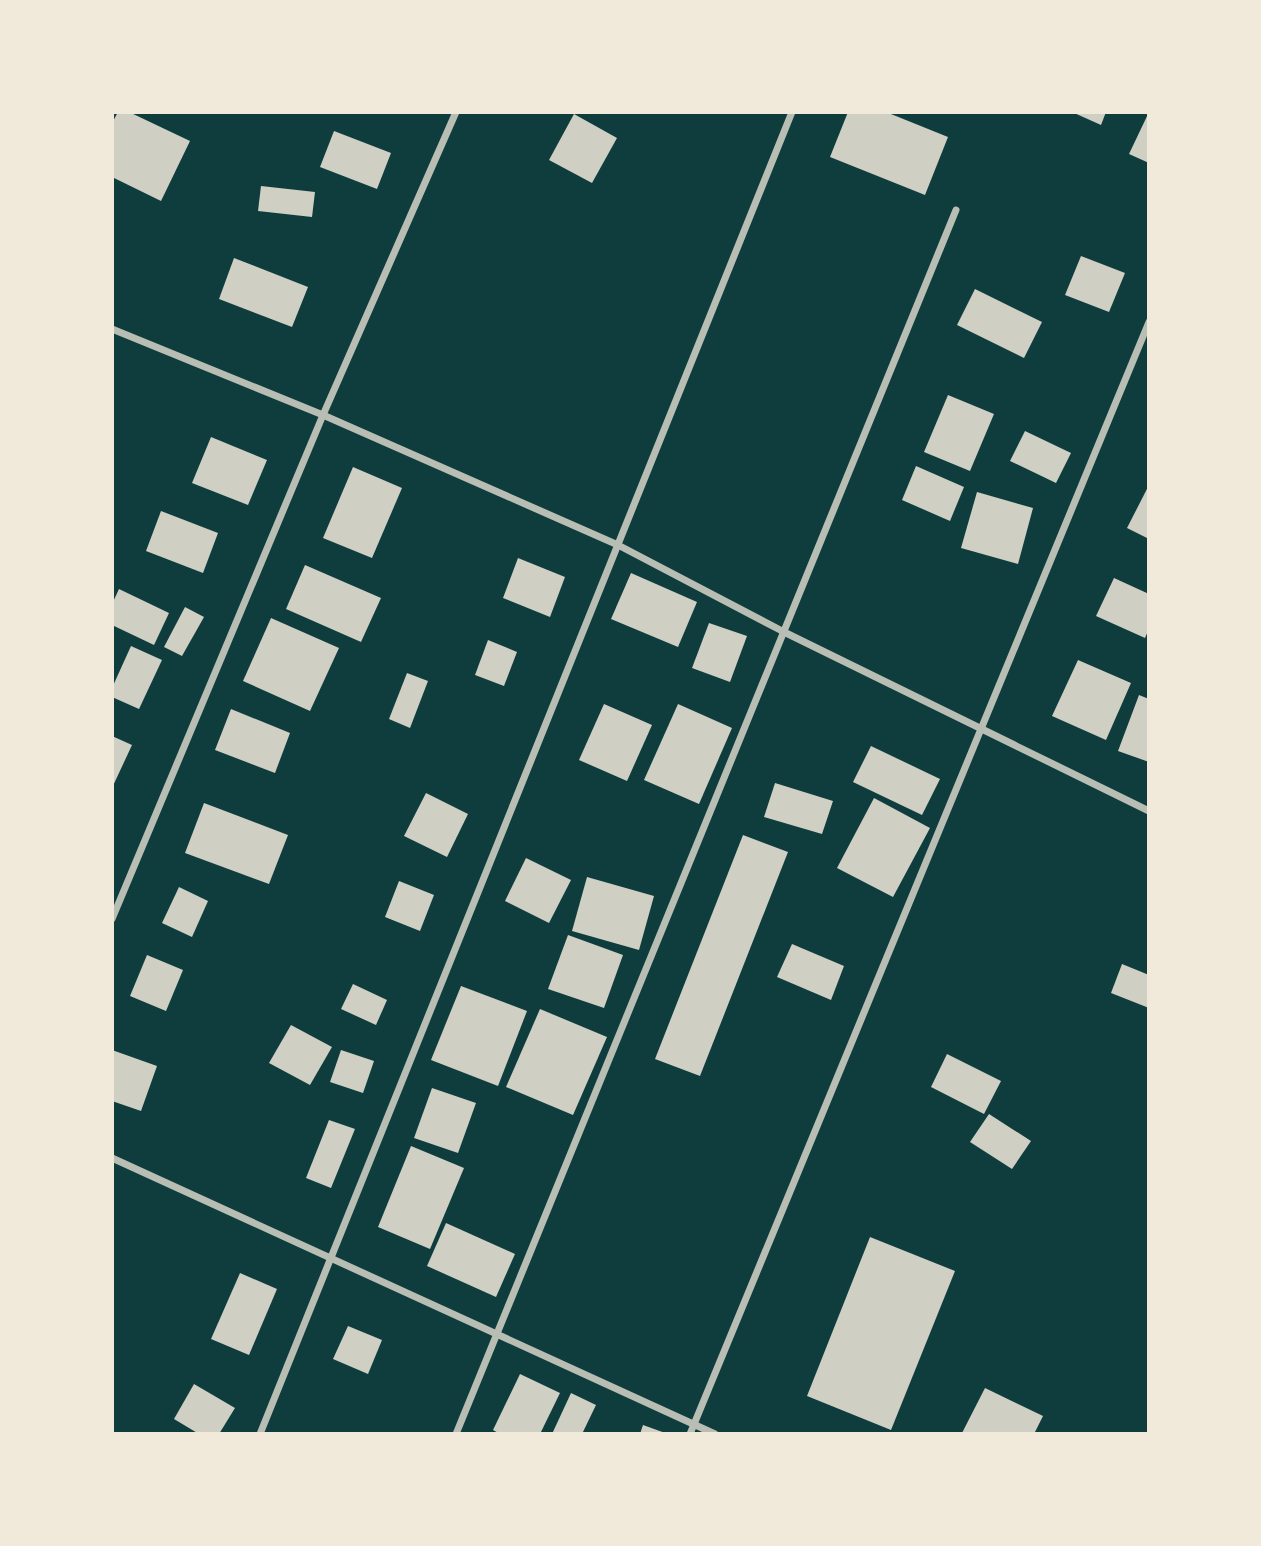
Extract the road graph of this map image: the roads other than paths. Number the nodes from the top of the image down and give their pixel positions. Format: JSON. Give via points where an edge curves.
{"nodes":[{"id":1,"x":456,"y":112,"type":"edge"},
{"id":2,"x":792,"y":112,"type":"edge"},
{"id":3,"x":956,"y":210,"type":"dead end"},
{"id":4,"x":1149,"y":323,"type":"edge"},
{"id":5,"x":112,"y":329,"type":"edge"},
{"id":6,"x":323,"y":415,"type":"junction"},
{"id":7,"x":618,"y":545,"type":"junction"},
{"id":8,"x":786,"y":633,"type":"junction"},
{"id":9,"x":981,"y":730,"type":"junction"},
{"id":10,"x":1149,"y":811,"type":"edge"},
{"id":11,"x":112,"y":919,"type":"edge"},
{"id":12,"x":112,"y":1158,"type":"edge"},
{"id":13,"x":331,"y":1258,"type":"junction"},
{"id":14,"x":498,"y":1335,"type":"junction"},
{"id":15,"x":694,"y":1424,"type":"junction"},
{"id":16,"x":260,"y":1434,"type":"edge"},
{"id":17,"x":456,"y":1434,"type":"edge"},
{"id":18,"x":690,"y":1434,"type":"edge"},
{"id":19,"x":715,"y":1434,"type":"edge"}],
"edges":[{"from":1,"to":6,"type":"street"},
{"from":2,"to":7,"type":"street"},
{"from":3,"to":8,"type":"street"},
{"from":4,"to":9,"type":"street"},
{"from":5,"to":6,"type":"street"},
{"from":6,"to":7,"type":"street"},
{"from":6,"to":11,"type":"street"},
{"from":7,"to":8,"type":"street"},
{"from":7,"to":13,"type":"street"},
{"from":8,"to":9,"type":"street"},
{"from":8,"to":14,"type":"street"},
{"from":9,"to":10,"type":"street"},
{"from":9,"to":15,"type":"street"},
{"from":12,"to":13,"type":"street"},
{"from":13,"to":14,"type":"street"},
{"from":13,"to":16,"type":"street"},
{"from":14,"to":15,"type":"street"},
{"from":14,"to":17,"type":"street"},
{"from":15,"to":18,"type":"street"},
{"from":15,"to":19,"type":"street"}]}
